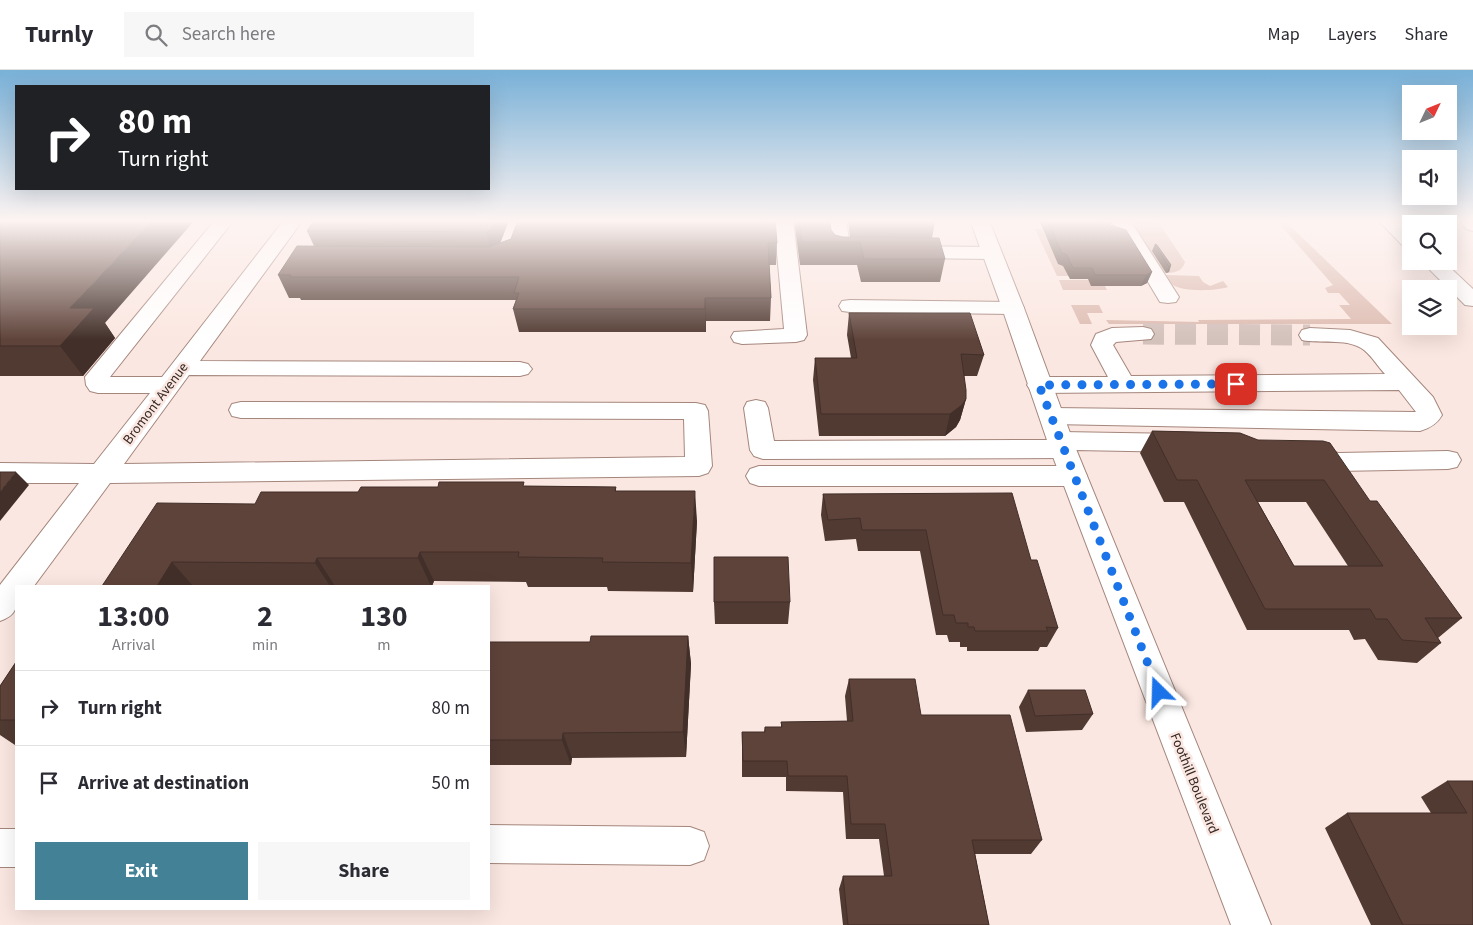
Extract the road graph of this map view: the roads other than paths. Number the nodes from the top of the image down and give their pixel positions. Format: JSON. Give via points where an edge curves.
{"nodes":[{"id":1,"x":192,"y":260,"type":"edge"},
{"id":2,"x":274,"y":260,"type":"edge"},
{"id":3,"x":788,"y":260,"type":"edge"},
{"id":4,"x":995,"y":260,"type":"edge"},
{"id":5,"x":1145,"y":260,"type":"edge"},
{"id":6,"x":1441,"y":270,"type":"edge"},
{"id":7,"x":1168,"y":297,"type":"dead end"},
{"id":8,"x":1473,"y":300,"type":"edge"},
{"id":9,"x":850,"y":306,"type":"dead end"},
{"id":10,"x":1013,"y":308,"type":"junction"},
{"id":11,"x":1143,"y":334,"type":"tunnel mouth"},
{"id":12,"x":1310,"y":336,"type":"tunnel mouth"},
{"id":13,"x":742,"y":337,"type":"dead end"},
{"id":14,"x":520,"y":370,"type":"dead end"},
{"id":15,"x":176,"y":377,"type":"junction"},
{"id":16,"x":1405,"y":382,"type":"junction"},
{"id":17,"x":1039,"y":385,"type":"junction"},
{"id":18,"x":1124,"y":385,"type":"junction"},
{"id":19,"x":756,"y":408,"type":"dead end"},
{"id":20,"x":241,"y":410,"type":"dead end"},
{"id":21,"x":1201,"y":443,"type":"edge"},
{"id":22,"x":1286,"y":444,"type":"edge"},
{"id":23,"x":1062,"y":446,"type":"junction"},
{"id":24,"x":1448,"y":460,"type":"dead end"},
{"id":25,"x":0,"y":473,"type":"edge"},
{"id":26,"x":101,"y":475,"type":"junction"},
{"id":27,"x":759,"y":476,"type":"dead end"},
{"id":28,"x":18,"y":585,"type":"edge"},
{"id":29,"x":15,"y":588,"type":"edge"},
{"id":30,"x":0,"y":608,"type":"edge"},
{"id":31,"x":490,"y":844,"type":"edge"},
{"id":32,"x":690,"y":846,"type":"dead end"},
{"id":33,"x":0,"y":848,"type":"edge"},
{"id":34,"x":15,"y":848,"type":"edge"},
{"id":35,"x":1251,"y":925,"type":"edge"}],
"edges":[{"from":1,"to":15,"type":"main road","via":[[97,377],[98,385]]},
{"from":2,"to":15,"type":"main road","name":"Bromont Avenue"},
{"from":3,"to":13,"type":"main road","via":[[796,335]]},
{"from":4,"to":10,"type":"main road","name":"Foothill Boulevard"},
{"from":5,"to":7,"type":"main road"},
{"from":6,"to":8,"type":"main road"},
{"from":9,"to":10,"type":"main road"},
{"from":10,"to":17,"type":"main road","name":"Foothill Boulevard"},
{"from":11,"to":18,"type":"main road","via":[[1112,334],[1104,339],[1102,345]]},
{"from":12,"to":16,"type":"main road","via":[[1350,337],[1370,343]]},
{"from":14,"to":15,"type":"main road"},
{"from":15,"to":26,"type":"main road","name":"Bromont Avenue"},
{"from":16,"to":18,"type":"main road"},
{"from":16,"to":23,"type":"main road","via":[[1430,415],[1420,422]]},
{"from":17,"to":18,"type":"main road"},
{"from":17,"to":23,"type":"main road","name":"Foothill Boulevard"},
{"from":19,"to":23,"type":"main road","via":[[763,450]]},
{"from":20,"to":26,"type":"main road","via":[[696,411],[699,466]]},
{"from":21,"to":23,"type":"main road"},
{"from":22,"to":24,"type":"main road","via":[[1336,462]]},
{"from":23,"to":27,"type":"main road"},
{"from":23,"to":35,"type":"main road","name":"Foothill Boulevard"},
{"from":25,"to":26,"type":"main road"},
{"from":26,"to":28,"type":"main road","name":"Bromont Avenue"},
{"from":29,"to":30,"type":"main road","name":"Bromont Avenue"},
{"from":31,"to":32,"type":"main road"},
{"from":33,"to":34,"type":"main road"}]}
